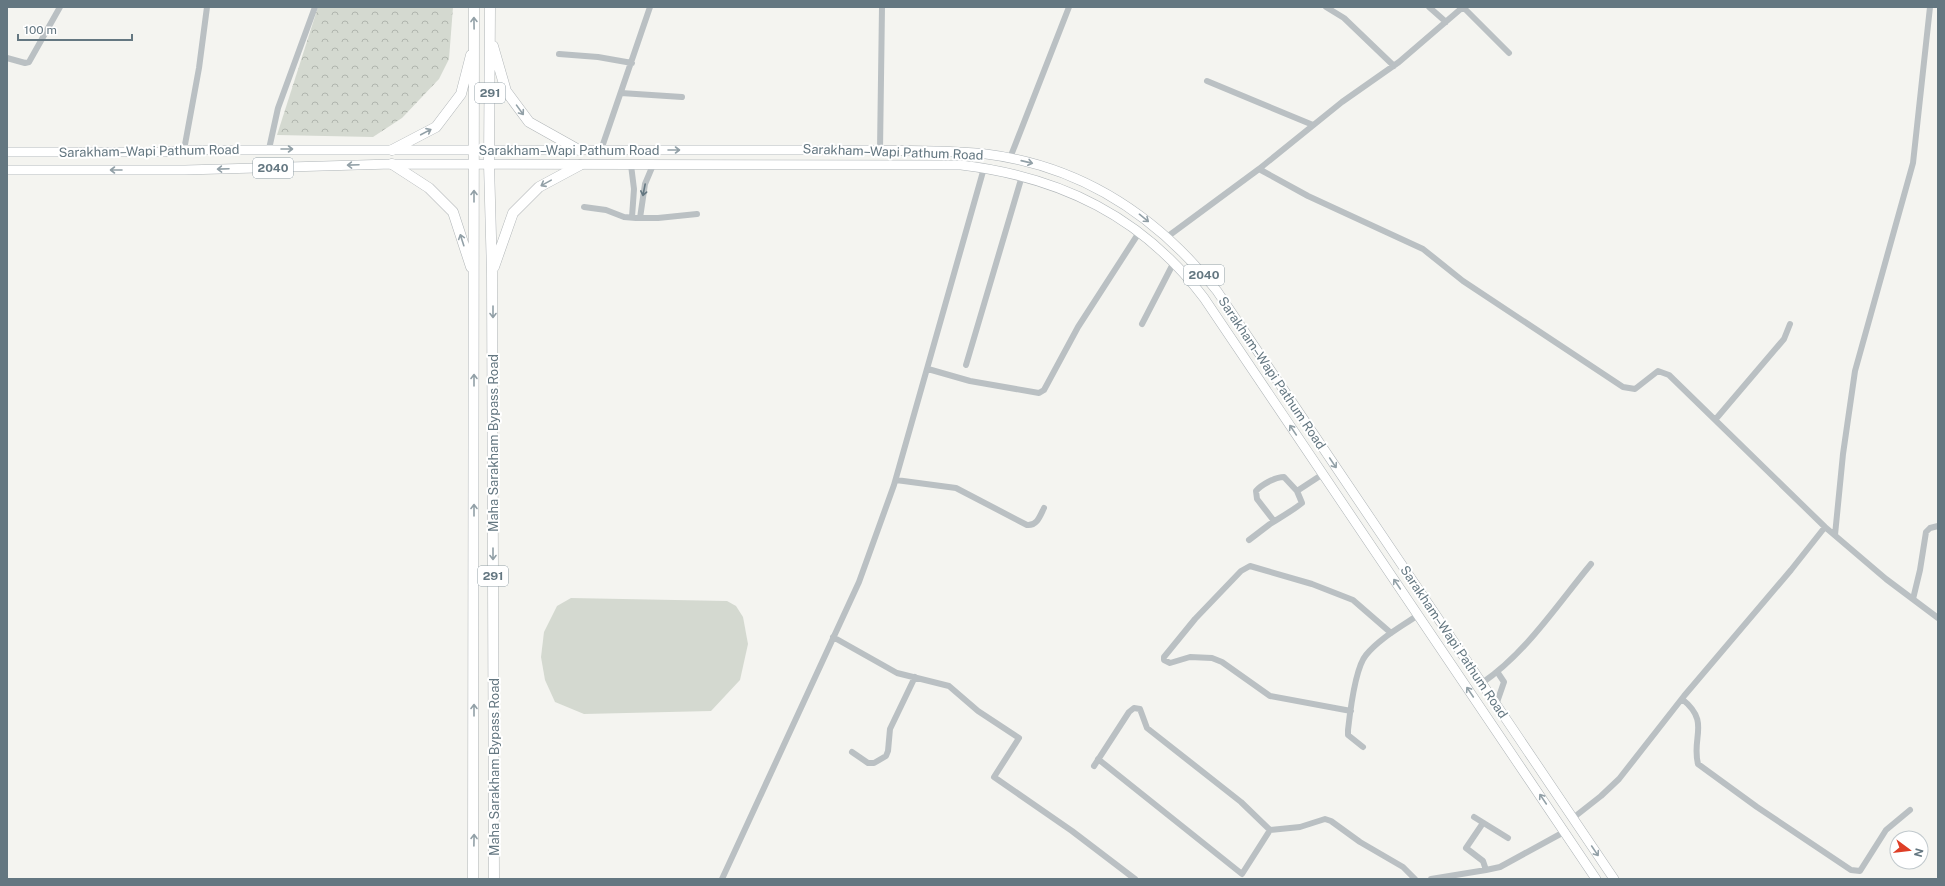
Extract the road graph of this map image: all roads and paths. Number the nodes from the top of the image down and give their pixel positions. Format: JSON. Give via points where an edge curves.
{"nodes":[{"id":1,"x":60,"y":7,"type":"edge"},
{"id":2,"x":207,"y":7,"type":"edge"},
{"id":3,"x":315,"y":7,"type":"edge"},
{"id":4,"x":474,"y":7,"type":"edge"},
{"id":5,"x":490,"y":7,"type":"edge"},
{"id":6,"x":650,"y":7,"type":"edge"},
{"id":7,"x":876,"y":7,"type":"edge"},
{"id":8,"x":882,"y":7,"type":"edge"},
{"id":9,"x":1069,"y":7,"type":"edge"},
{"id":10,"x":1326,"y":7,"type":"edge"},
{"id":11,"x":1429,"y":7,"type":"edge"},
{"id":12,"x":1463,"y":7,"type":"edge"},
{"id":13,"x":1930,"y":7,"type":"edge"},
{"id":14,"x":882,"y":15,"type":"junction"},
{"id":15,"x":1446,"y":22,"type":"junction"},
{"id":16,"x":490,"y":36,"type":"junction"},
{"id":17,"x":475,"y":39,"type":"junction"},
{"id":18,"x":1509,"y":53,"type":"dead end"},
{"id":19,"x":559,"y":54,"type":"dead end"},
{"id":20,"x":7,"y":58,"type":"edge"},
{"id":21,"x":632,"y":63,"type":"junction"},
{"id":22,"x":1394,"y":66,"type":"junction"},
{"id":23,"x":1207,"y":81,"type":"dead end"},
{"id":24,"x":621,"y":93,"type":"junction"},
{"id":25,"x":682,"y":97,"type":"dead end"},
{"id":26,"x":1313,"y":125,"type":"junction"},
{"id":27,"x":269,"y":149,"type":"junction"},
{"id":28,"x":184,"y":150,"type":"junction"},
{"id":29,"x":392,"y":150,"type":"junction"},
{"id":30,"x":474,"y":150,"type":"junction"},
{"id":31,"x":489,"y":150,"type":"junction"},
{"id":32,"x":579,"y":150,"type":"junction"},
{"id":33,"x":601,"y":150,"type":"junction"},
{"id":34,"x":810,"y":150,"type":"junction"},
{"id":35,"x":880,"y":150,"type":"junction"},
{"id":36,"x":7,"y":152,"type":"edge"},
{"id":37,"x":1010,"y":158,"type":"junction"},
{"id":38,"x":392,"y":164,"type":"junction"},
{"id":39,"x":474,"y":164,"type":"junction"},
{"id":40,"x":489,"y":164,"type":"junction"},
{"id":41,"x":580,"y":164,"type":"junction"},
{"id":42,"x":631,"y":164,"type":"junction"},
{"id":43,"x":653,"y":164,"type":"junction"},
{"id":44,"x":810,"y":165,"type":"junction"},
{"id":45,"x":984,"y":168,"type":"junction"},
{"id":46,"x":1259,"y":169,"type":"junction"},
{"id":47,"x":7,"y":170,"type":"edge"},
{"id":48,"x":1022,"y":176,"type":"junction"},
{"id":49,"x":584,"y":207,"type":"dead end"},
{"id":50,"x":697,"y":214,"type":"dead end"},
{"id":51,"x":632,"y":217,"type":"junction"},
{"id":52,"x":640,"y":218,"type":"junction"},
{"id":53,"x":1140,"y":231,"type":"junction"},
{"id":54,"x":1167,"y":237,"type":"junction"},
{"id":55,"x":1174,"y":262,"type":"junction"},
{"id":56,"x":492,"y":273,"type":"junction"},
{"id":57,"x":474,"y":277,"type":"junction"},
{"id":58,"x":1142,"y":324,"type":"dead end"},
{"id":59,"x":1790,"y":324,"type":"dead end"},
{"id":60,"x":966,"y":365,"type":"dead end"},
{"id":61,"x":928,"y":369,"type":"junction"},
{"id":62,"x":1716,"y":420,"type":"junction"},
{"id":63,"x":1323,"y":474,"type":"junction"},
{"id":64,"x":896,"y":480,"type":"junction"},
{"id":65,"x":1297,"y":491,"type":"junction"},
{"id":66,"x":1044,"y":508,"type":"dead end"},
{"id":67,"x":1370,"y":518,"type":"junction"},
{"id":68,"x":1274,"y":522,"type":"junction"},
{"id":69,"x":1358,"y":526,"type":"junction"},
{"id":70,"x":1938,"y":526,"type":"edge"},
{"id":71,"x":1825,"y":527,"type":"junction"},
{"id":72,"x":1834,"y":535,"type":"junction"},
{"id":73,"x":1249,"y":540,"type":"dead end"},
{"id":74,"x":1591,"y":564,"type":"dead end"},
{"id":75,"x":1913,"y":599,"type":"junction"},
{"id":76,"x":1418,"y":615,"type":"junction"},
{"id":77,"x":1938,"y":618,"type":"edge"},
{"id":78,"x":1391,"y":633,"type":"junction"},
{"id":79,"x":833,"y":637,"type":"junction"},
{"id":80,"x":1498,"y":673,"type":"junction"},
{"id":81,"x":915,"y":677,"type":"junction"},
{"id":82,"x":1482,"y":683,"type":"junction"},
{"id":83,"x":1682,"y":699,"type":"junction"},
{"id":84,"x":1496,"y":705,"type":"junction"},
{"id":85,"x":1351,"y":712,"type":"junction"},
{"id":86,"x":1363,"y":747,"type":"dead end"},
{"id":87,"x":852,"y":752,"type":"dead end"},
{"id":88,"x":1098,"y":759,"type":"junction"},
{"id":89,"x":1094,"y":766,"type":"dead end"},
{"id":90,"x":1910,"y":810,"type":"dead end"},
{"id":91,"x":1474,"y":818,"type":"dead end"},
{"id":92,"x":1574,"y":821,"type":"junction"},
{"id":93,"x":1483,"y":823,"type":"junction"},
{"id":94,"x":1270,"y":830,"type":"junction"},
{"id":95,"x":1564,"y":832,"type":"junction"},
{"id":96,"x":1508,"y":838,"type":"dead end"},
{"id":97,"x":1486,"y":870,"type":"junction"},
{"id":98,"x":474,"y":879,"type":"edge"},
{"id":99,"x":494,"y":879,"type":"edge"},
{"id":100,"x":722,"y":879,"type":"edge"},
{"id":101,"x":1135,"y":879,"type":"edge"},
{"id":102,"x":1415,"y":879,"type":"edge"},
{"id":103,"x":1431,"y":879,"type":"edge"},
{"id":104,"x":1596,"y":879,"type":"edge"},
{"id":105,"x":1614,"y":879,"type":"edge"}],
"edges":[{"from":1,"to":20,"type":"street","via":[[29,62]]},
{"from":2,"to":28,"type":"street"},
{"from":3,"to":27,"type":"street","via":[[278,108]]},
{"from":17,"to":4,"type":"highway","name":"Maha Sarakham Bypass Road","number":"291","one_way":true},
{"from":5,"to":16,"type":"highway","name":"Maha Sarakham Bypass Road","number":"291"},
{"from":6,"to":21,"type":"street"},
{"from":7,"to":14,"type":"street"},
{"from":8,"to":14,"type":"street"},
{"from":9,"to":37,"type":"street"},
{"from":10,"to":22,"type":"street","via":[[1344,18]]},
{"from":11,"to":15,"type":"street"},
{"from":12,"to":15,"type":"street"},
{"from":12,"to":18,"type":"street"},
{"from":13,"to":72,"type":"street","via":[[1913,164],[1855,371]]},
{"from":14,"to":35,"type":"street"},
{"from":15,"to":22,"type":"street"},
{"from":16,"to":31,"type":"highway","name":"Maha Sarakham Bypass Road","number":"291"},
{"from":16,"to":32,"type":"highway","one_way":true,"via":[[506,91],[529,122]]},
{"from":29,"to":17,"type":"highway","one_way":true,"via":[[436,127],[461,94]]},
{"from":17,"to":30,"type":"highway","name":"Maha Sarakham Bypass Road","number":"291"},
{"from":19,"to":21,"type":"street"},
{"from":21,"to":24,"type":"street"},
{"from":22,"to":26,"type":"street"},
{"from":23,"to":26,"type":"street"},
{"from":24,"to":25,"type":"street"},
{"from":24,"to":33,"type":"street"},
{"from":26,"to":46,"type":"street"},
{"from":27,"to":28,"type":"main road","name":"Sarakham–Wapi Pathum Road","number":"2040"},
{"from":27,"to":29,"type":"main road","name":"Sarakham–Wapi Pathum Road","number":"2040","one_way":true},
{"from":28,"to":36,"type":"main road","name":"Sarakham–Wapi Pathum Road","number":"2040"},
{"from":29,"to":30,"type":"main road","name":"Sarakham–Wapi Pathum Road","number":"2040"},
{"from":30,"to":31,"type":"main road","name":"Sarakham–Wapi Pathum Road","number":"2040"},
{"from":30,"to":39,"type":"highway","name":"Maha Sarakham Bypass Road","number":"291"},
{"from":31,"to":32,"type":"main road","name":"Sarakham–Wapi Pathum Road","number":"2040"},
{"from":31,"to":40,"type":"highway","name":"Maha Sarakham Bypass Road","number":"291"},
{"from":32,"to":33,"type":"main road","name":"Sarakham–Wapi Pathum Road","number":"2040"},
{"from":33,"to":34,"type":"main road","name":"Sarakham–Wapi Pathum Road","number":"2040","one_way":true},
{"from":34,"to":35,"type":"main road","name":"Sarakham–Wapi Pathum Road","number":"2040"},
{"from":34,"to":44,"type":"main road"},
{"from":35,"to":37,"type":"main road","name":"Sarakham–Wapi Pathum Road","number":"2040","via":[[963,152]]},
{"from":37,"to":54,"type":"main road","name":"Sarakham–Wapi Pathum Road","number":"2040","one_way":true,"via":[[1044,166],[1105,192],[1140,214]]},
{"from":38,"to":39,"type":"main road","name":"Sarakham–Wapi Pathum Road","number":"2040"},
{"from":38,"to":47,"type":"main road","name":"Sarakham–Wapi Pathum Road","number":"2040","one_way":true,"via":[[154,170]]},
{"from":57,"to":38,"type":"highway","one_way":true,"via":[[453,212],[429,188]]},
{"from":39,"to":40,"type":"main road","name":"Sarakham–Wapi Pathum Road","number":"2040"},
{"from":57,"to":39,"type":"highway","name":"Maha Sarakham Bypass Road","number":"291","one_way":true},
{"from":40,"to":41,"type":"main road","name":"Sarakham–Wapi Pathum Road","number":"2040"},
{"from":40,"to":56,"type":"highway","name":"Maha Sarakham Bypass Road","number":"291"},
{"from":41,"to":42,"type":"main road","name":"Sarakham–Wapi Pathum Road","number":"2040"},
{"from":41,"to":56,"type":"highway","one_way":true,"via":[[538,187],[513,213]]},
{"from":42,"to":43,"type":"main road","name":"Sarakham–Wapi Pathum Road","number":"2040"},
{"from":42,"to":51,"type":"street","via":[[634,188]]},
{"from":43,"to":44,"type":"main road","name":"Sarakham–Wapi Pathum Road","number":"2040"},
{"from":43,"to":52,"type":"street","one_way":true,"via":[[645,184]]},
{"from":44,"to":45,"type":"main road","name":"Sarakham–Wapi Pathum Road","number":"2040"},
{"from":45,"to":48,"type":"main road","name":"Sarakham–Wapi Pathum Road","number":"2040"},
{"from":45,"to":61,"type":"street"},
{"from":46,"to":54,"type":"street"},
{"from":46,"to":62,"type":"street","via":[[1320,203],[1423,249],[1463,281],[1623,387],[1635,389],[1658,371],[1669,375]]},
{"from":48,"to":53,"type":"main road","name":"Sarakham–Wapi Pathum Road","number":"2040","via":[[1066,190]]},
{"from":48,"to":60,"type":"street"},
{"from":49,"to":51,"type":"street"},
{"from":50,"to":52,"type":"street"},
{"from":51,"to":52,"type":"street"},
{"from":53,"to":55,"type":"main road","name":"Sarakham–Wapi Pathum Road","number":"2040"},
{"from":53,"to":61,"type":"street","via":[[1078,327],[1044,390],[1039,393],[970,381]]},
{"from":54,"to":67,"type":"main road","name":"Sarakham–Wapi Pathum Road","number":"2040","one_way":true,"via":[[1217,291]]},
{"from":55,"to":58,"type":"street"},
{"from":63,"to":55,"type":"main road","name":"Sarakham–Wapi Pathum Road","number":"2040","one_way":true,"via":[[1204,298]]},
{"from":56,"to":99,"type":"highway","name":"Maha Sarakham Bypass Road","number":"291","one_way":true},
{"from":98,"to":57,"type":"highway","name":"Maha Sarakham Bypass Road","number":"291","one_way":true},
{"from":59,"to":62,"type":"street","via":[[1784,339]]},
{"from":61,"to":64,"type":"street"},
{"from":62,"to":71,"type":"street"},
{"from":63,"to":65,"type":"street"},
{"from":63,"to":69,"type":"main road","name":"Sarakham–Wapi Pathum Road","number":"2040"},
{"from":64,"to":66,"type":"street","via":[[956,488],[1027,525],[1036,523]]},
{"from":64,"to":79,"type":"street","via":[[859,582]]},
{"from":65,"to":68,"type":"street","via":[[1302,503]]},
{"from":65,"to":68,"type":"street","via":[[1282,476],[1257,490],[1257,499]]},
{"from":67,"to":69,"type":"main road"},
{"from":67,"to":82,"type":"main road","name":"Sarakham–Wapi Pathum Road","number":"2040"},
{"from":68,"to":73,"type":"street"},
{"from":76,"to":69,"type":"main road","name":"Sarakham–Wapi Pathum Road","number":"2040","one_way":true},
{"from":70,"to":75,"type":"street","via":[[1926,532]]},
{"from":71,"to":72,"type":"street"},
{"from":71,"to":83,"type":"street"},
{"from":72,"to":75,"type":"street"},
{"from":74,"to":80,"type":"street"},
{"from":75,"to":77,"type":"street"},
{"from":76,"to":78,"type":"street"},
{"from":95,"to":76,"type":"main road","name":"Sarakham–Wapi Pathum Road","number":"2040","one_way":true},
{"from":78,"to":85,"type":"street","via":[[1365,656],[1354,689]]},
{"from":78,"to":85,"type":"street","via":[[1353,600],[1312,584],[1250,566],[1241,571],[1195,619],[1164,657],[1164,660],[1170,663],[1190,657],[1212,658],[1222,662],[1270,696]]},
{"from":79,"to":81,"type":"street","via":[[897,673]]},
{"from":79,"to":100,"type":"street"},
{"from":80,"to":82,"type":"street"},
{"from":80,"to":84,"type":"street","via":[[1504,682]]},
{"from":81,"to":87,"type":"street","via":[[890,729],[886,756],[874,763],[868,763]]},
{"from":81,"to":101,"type":"street","via":[[949,686],[978,711],[1018,738],[994,777]]},
{"from":82,"to":84,"type":"main road","name":"Sarakham–Wapi Pathum Road","number":"2040"},
{"from":83,"to":90,"type":"street","via":[[1696,711],[1699,736],[1698,764],[1851,870],[1860,871],[1886,830]]},
{"from":83,"to":92,"type":"street","via":[[1618,779]]},
{"from":84,"to":92,"type":"main road","name":"Sarakham–Wapi Pathum Road","number":"2040"},
{"from":85,"to":86,"type":"street","via":[[1348,735]]},
{"from":88,"to":89,"type":"street"},
{"from":88,"to":94,"type":"street","via":[[1242,874]]},
{"from":88,"to":94,"type":"street","via":[[1129,712],[1134,708],[1140,709],[1147,728],[1241,802]]},
{"from":91,"to":93,"type":"street"},
{"from":92,"to":105,"type":"main road","name":"Sarakham–Wapi Pathum Road","one_way":true},
{"from":93,"to":96,"type":"street"},
{"from":93,"to":97,"type":"street","via":[[1466,848],[1483,861]]},
{"from":94,"to":102,"type":"street","via":[[1300,828],[1325,820],[1331,821],[1360,842],[1403,867]]},
{"from":95,"to":97,"type":"street","via":[[1500,866]]},
{"from":95,"to":104,"type":"main road","name":"Sarakham–Wapi Pathum Road"},
{"from":97,"to":103,"type":"street"}]}
